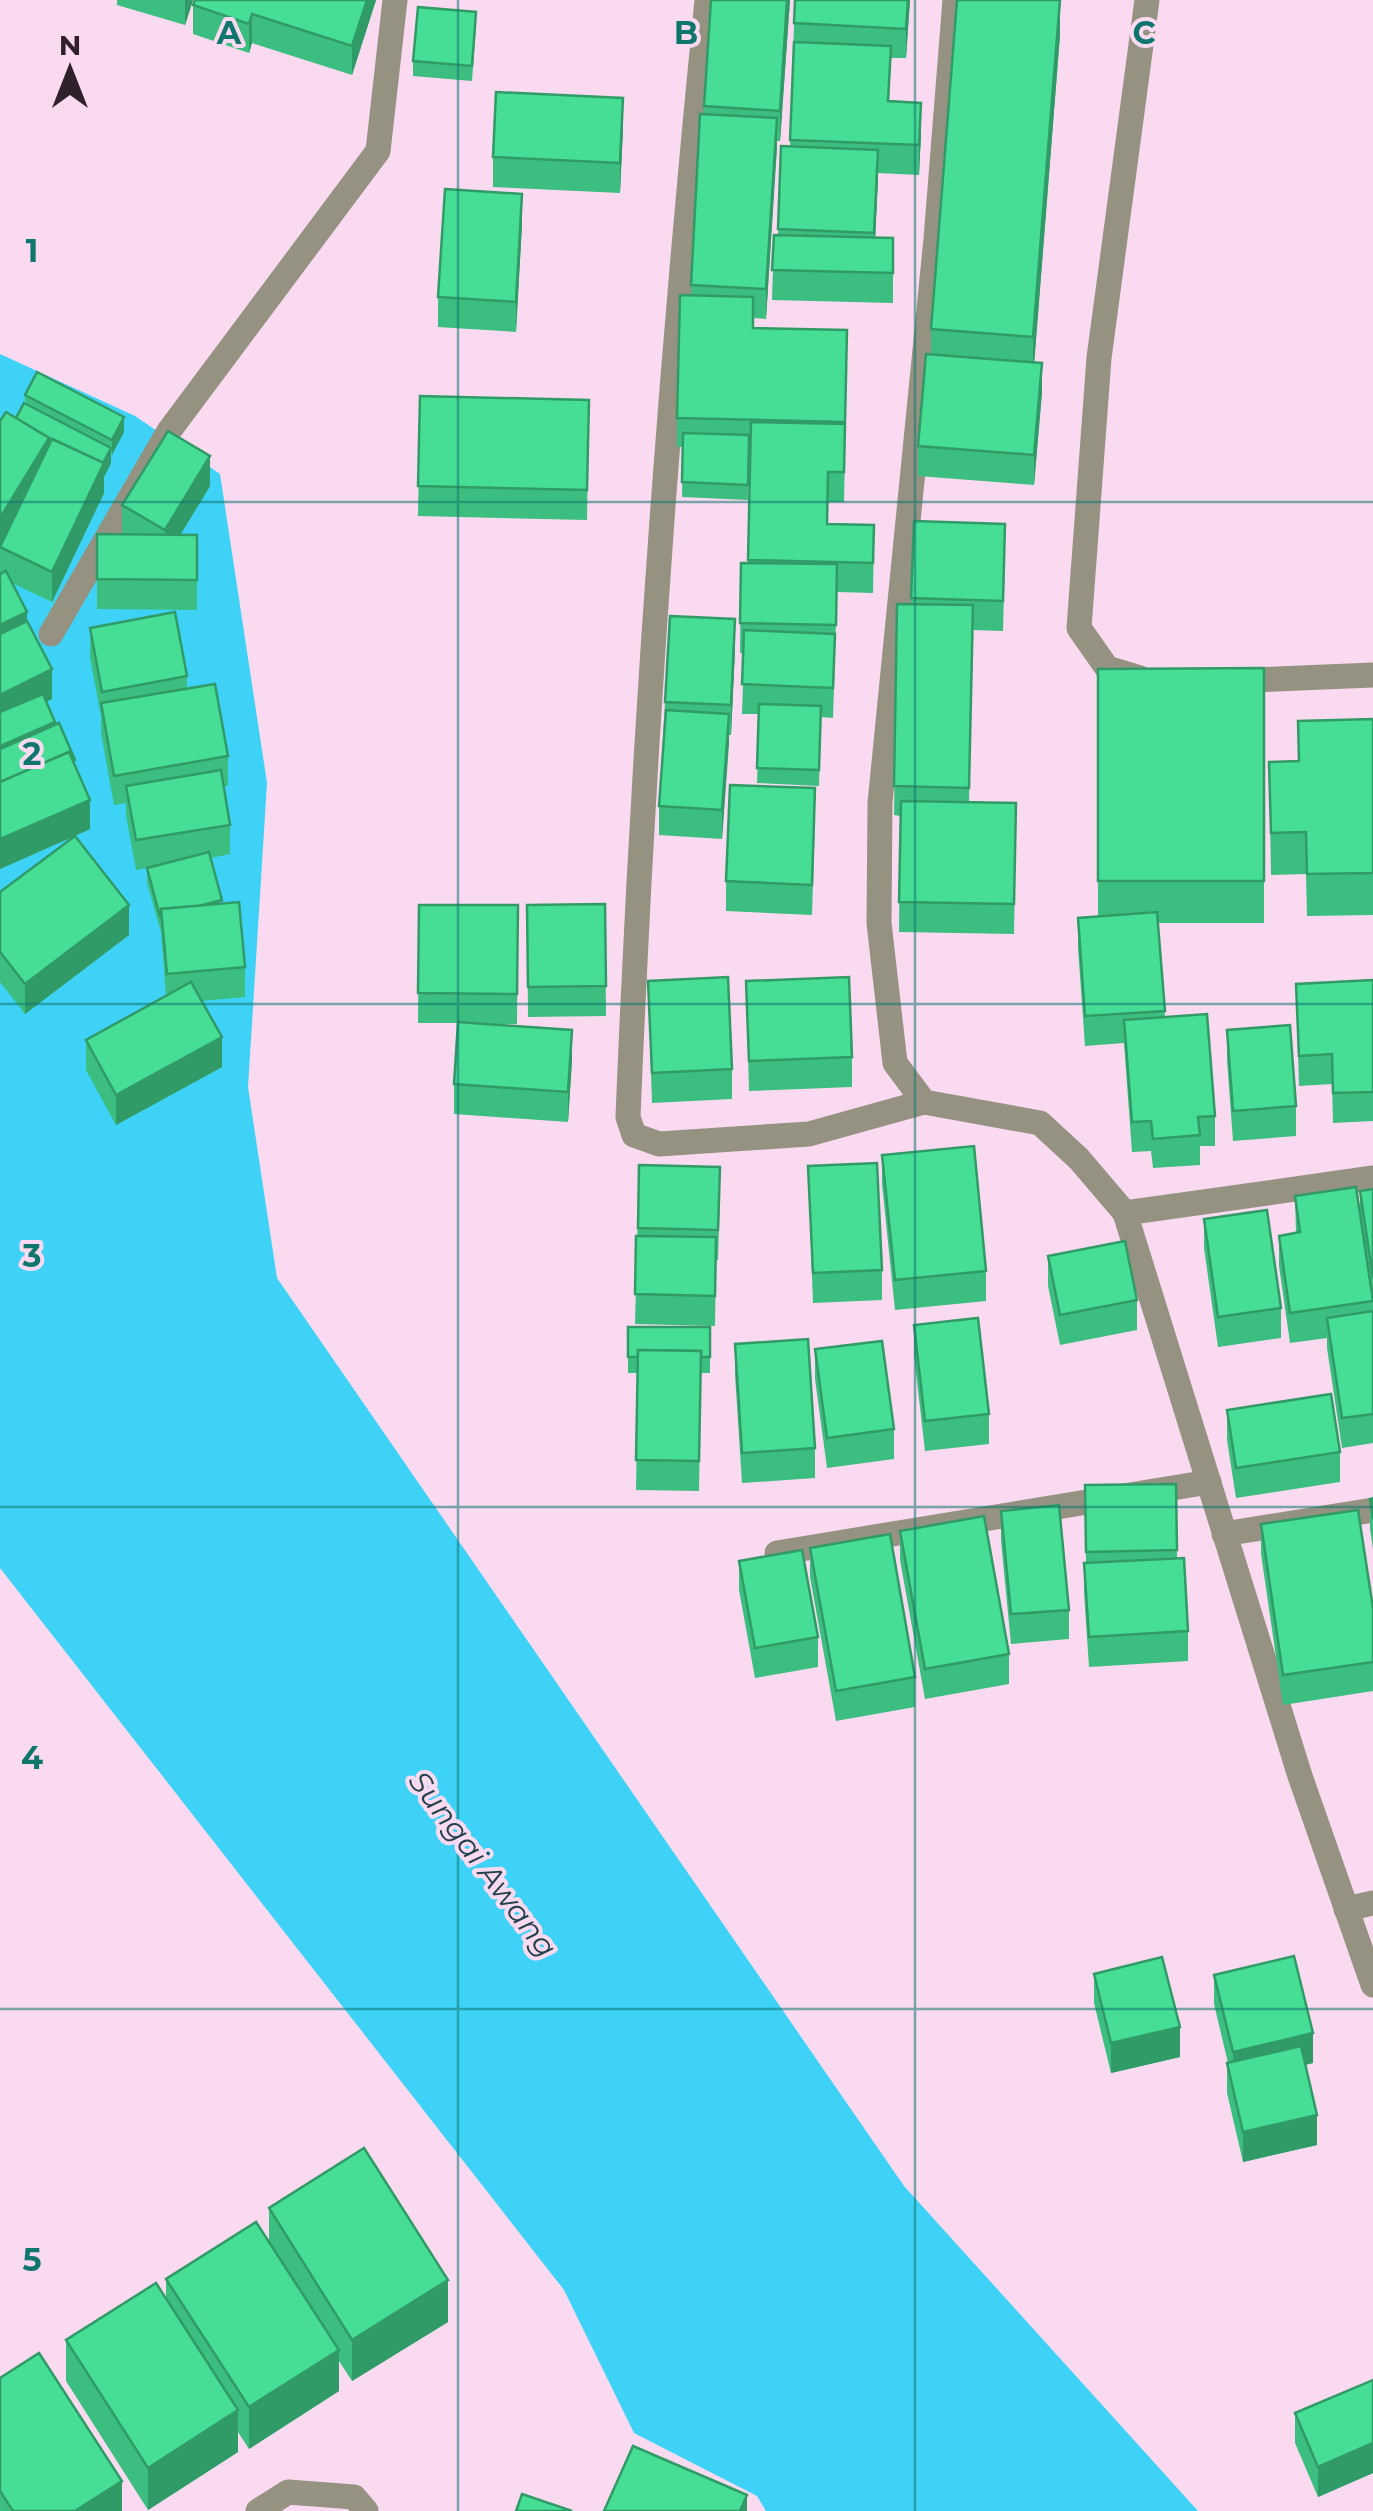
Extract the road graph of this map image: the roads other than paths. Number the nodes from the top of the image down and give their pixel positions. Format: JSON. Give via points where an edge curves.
{"nodes":[{"id":1,"x":395,"y":0,"type":"edge"},
{"id":2,"x":707,"y":0,"type":"edge"},
{"id":3,"x":955,"y":0,"type":"edge"},
{"id":4,"x":1147,"y":0,"type":"edge"},
{"id":5,"x":51,"y":634,"type":"dead end"},
{"id":6,"x":1373,"y":675,"type":"edge"},
{"id":7,"x":1198,"y":682,"type":"edge"},
{"id":8,"x":1158,"y":684,"type":"edge"},
{"id":9,"x":924,"y":1102,"type":"junction"},
{"id":10,"x":1373,"y":1178,"type":"edge"},
{"id":11,"x":1125,"y":1214,"type":"junction"},
{"id":12,"x":1208,"y":1482,"type":"junction"},
{"id":13,"x":1373,"y":1510,"type":"edge"},
{"id":14,"x":1224,"y":1534,"type":"junction"},
{"id":15,"x":776,"y":1552,"type":"edge"},
{"id":16,"x":1373,"y":1902,"type":"edge"},
{"id":17,"x":1346,"y":1908,"type":"junction"},
{"id":18,"x":1373,"y":1984,"type":"edge"},
{"id":19,"x":360,"y":2504,"type":"edge"},
{"id":20,"x":258,"y":2511,"type":"edge"}],
"edges":[{"from":1,"to":5,"type":"street","via":[[378,151],[169,432]]},
{"from":2,"to":9,"type":"street","via":[[676,311],[628,1117],[634,1134],[659,1144],[808,1134]]},
{"from":3,"to":9,"type":"street","via":[[880,804],[879,923],[895,1063]]},
{"from":4,"to":8,"type":"street","via":[[1099,358],[1079,628],[1107,668]]},
{"from":6,"to":7,"type":"street"},
{"from":9,"to":11,"type":"street","via":[[1040,1122]]},
{"from":10,"to":11,"type":"street"},
{"from":11,"to":12,"type":"street"},
{"from":12,"to":14,"type":"street"},
{"from":12,"to":15,"type":"street"},
{"from":13,"to":14,"type":"street"},
{"from":14,"to":17,"type":"street"},
{"from":16,"to":17,"type":"street"},
{"from":17,"to":18,"type":"street"},
{"from":19,"to":20,"type":"street","via":[[288,2492]]}]}
